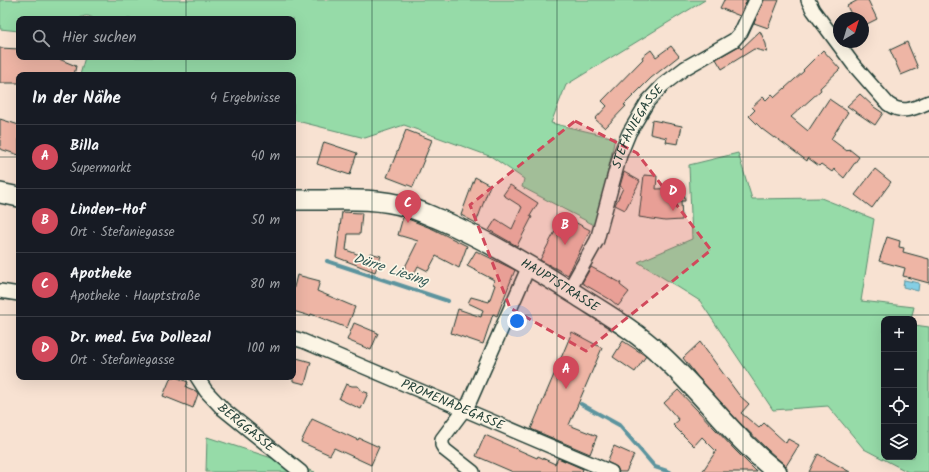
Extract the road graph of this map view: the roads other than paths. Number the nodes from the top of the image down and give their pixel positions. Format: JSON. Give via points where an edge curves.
{"nodes":[{"id":1,"x":756,"y":0,"type":"edge"},
{"id":2,"x":808,"y":0,"type":"edge"},
{"id":3,"x":929,"y":102,"type":"edge"},
{"id":4,"x":0,"y":193,"type":"edge"},
{"id":5,"x":16,"y":196,"type":"edge"},
{"id":6,"x":296,"y":200,"type":"edge"},
{"id":7,"x":529,"y":266,"type":"junction"},
{"id":8,"x":569,"y":290,"type":"junction"},
{"id":9,"x":0,"y":291,"type":"edge"},
{"id":10,"x":16,"y":294,"type":"edge"},
{"id":11,"x":296,"y":339,"type":"edge"},
{"id":12,"x":199,"y":380,"type":"edge"},
{"id":13,"x":465,"y":410,"type":"junction"},
{"id":14,"x":301,"y":472,"type":"edge"},
{"id":15,"x":473,"y":472,"type":"edge"},
{"id":16,"x":611,"y":472,"type":"edge"},
{"id":17,"x":777,"y":472,"type":"edge"}],
"edges":[{"from":1,"to":8,"type":"street","name":"STEFANIEGASSE","via":[[741,32],[734,40],[685,68],[648,101],[629,133],[620,155],[597,240]]},
{"from":2,"to":3,"type":"street","via":[[853,64],[888,104],[895,109],[908,110]]},
{"from":4,"to":5,"type":"main road"},
{"from":6,"to":7,"type":"main road","name":"HAUPTSTRASSE","via":[[386,202],[407,206],[465,231]]},
{"from":7,"to":8,"type":"main road","name":"HAUPTSTRASSE"},
{"from":7,"to":13,"type":"street"},
{"from":8,"to":17,"type":"main road","name":"HAUPTSTRASSE","via":[[659,352],[730,429]]},
{"from":9,"to":10,"type":"street"},
{"from":11,"to":13,"type":"street","name":"PROMENADEGASSE"},
{"from":12,"to":14,"type":"street","name":"BERGGASSE","via":[[223,409]]},
{"from":13,"to":15,"type":"street","via":[[443,437],[442,445]]},
{"from":13,"to":16,"type":"street","name":"PROMENADEGASSE"}]}
